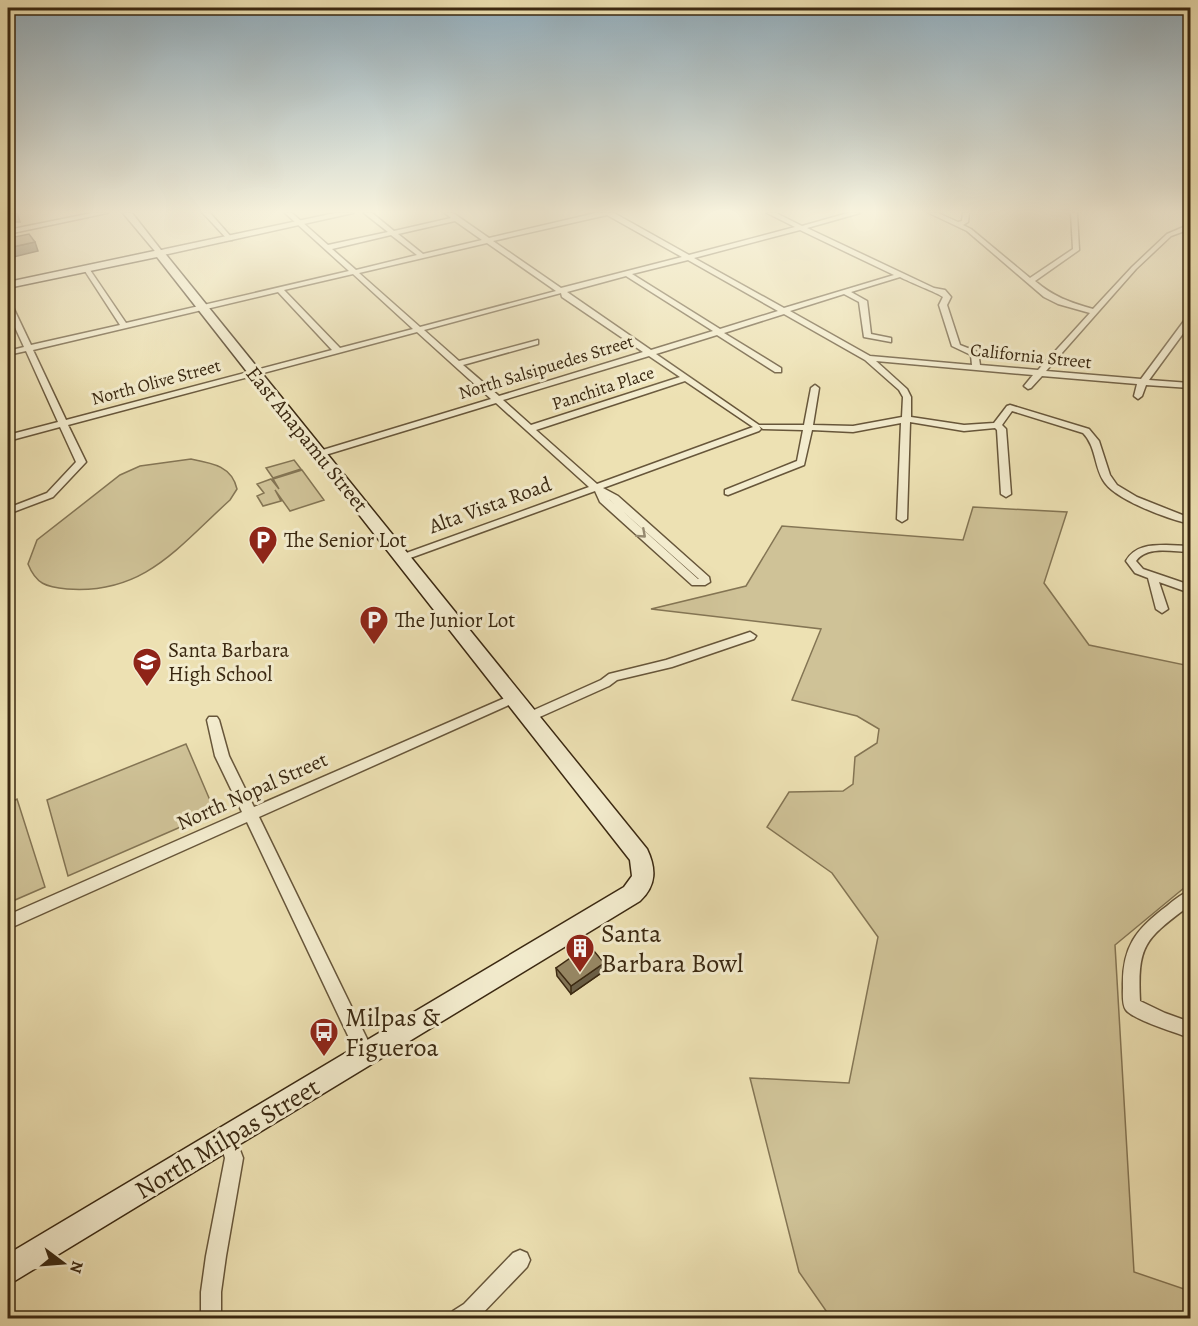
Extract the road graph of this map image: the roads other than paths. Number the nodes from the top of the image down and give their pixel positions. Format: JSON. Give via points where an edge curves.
{"nodes":[{"id":1,"x":54,"y":275,"type":"edge"},
{"id":2,"x":91,"y":275,"type":"edge"},
{"id":3,"x":176,"y":275,"type":"edge"},
{"id":4,"x":340,"y":275,"type":"edge"},
{"id":5,"x":356,"y":275,"type":"edge"},
{"id":6,"x":537,"y":275,"type":"edge"},
{"id":7,"x":624,"y":275,"type":"edge"},
{"id":8,"x":628,"y":275,"type":"edge"},
{"id":9,"x":718,"y":275,"type":"edge"},
{"id":10,"x":900,"y":275,"type":"joint"},
{"id":11,"x":1022,"y":275,"type":"edge"},
{"id":12,"x":1039,"y":275,"type":"edge"},
{"id":13,"x":1128,"y":275,"type":"edge"},
{"id":14,"x":1030,"y":281,"type":"junction"},
{"id":15,"x":8,"y":285,"type":"edge"},
{"id":16,"x":279,"y":289,"type":"junction"},
{"id":17,"x":561,"y":291,"type":"junction"},
{"id":18,"x":845,"y":292,"type":"junction"},
{"id":19,"x":8,"y":305,"type":"edge"},
{"id":20,"x":201,"y":307,"type":"junction"},
{"id":21,"x":783,"y":311,"type":"junction"},
{"id":22,"x":1096,"y":312,"type":"junction"},
{"id":23,"x":1191,"y":319,"type":"edge"},
{"id":24,"x":124,"y":325,"type":"junction"},
{"id":25,"x":418,"y":329,"type":"junction"},
{"id":26,"x":718,"y":332,"type":"junction"},
{"id":27,"x":888,"y":340,"type":"dead end"},
{"id":28,"x":535,"y":342,"type":"dead end"},
{"id":29,"x":28,"y":348,"type":"junction"},
{"id":30,"x":338,"y":351,"type":"junction"},
{"id":31,"x":8,"y":353,"type":"edge"},
{"id":32,"x":649,"y":353,"type":"junction"},
{"id":33,"x":868,"y":358,"type":"junction"},
{"id":34,"x":456,"y":364,"type":"junction"},
{"id":35,"x":976,"y":368,"type":"junction"},
{"id":36,"x":778,"y":370,"type":"dead end"},
{"id":37,"x":254,"y":373,"type":"junction"},
{"id":38,"x":1038,"y":375,"type":"junction"},
{"id":39,"x":686,"y":378,"type":"junction"},
{"id":40,"x":1142,"y":382,"type":"junction"},
{"id":41,"x":1028,"y":386,"type":"dead end"},
{"id":42,"x":1191,"y":386,"type":"edge"},
{"id":43,"x":815,"y":388,"type":"dead end"},
{"id":44,"x":1138,"y":396,"type":"dead end"},
{"id":45,"x":496,"y":400,"type":"junction"},
{"id":46,"x":906,"y":419,"type":"junction"},
{"id":47,"x":64,"y":423,"type":"junction"},
{"id":48,"x":997,"y":425,"type":"junction"},
{"id":49,"x":809,"y":426,"type":"junction"},
{"id":50,"x":758,"y":427,"type":"junction"},
{"id":51,"x":529,"y":429,"type":"junction"},
{"id":52,"x":8,"y":438,"type":"edge"},
{"id":53,"x":318,"y":454,"type":"junction"},
{"id":54,"x":597,"y":489,"type":"junction"},
{"id":55,"x":728,"y":492,"type":"dead end"},
{"id":56,"x":1006,"y":494,"type":"dead end"},
{"id":57,"x":8,"y":511,"type":"edge"},
{"id":58,"x":902,"y":519,"type":"dead end"},
{"id":59,"x":1191,"y":521,"type":"edge"},
{"id":60,"x":1191,"y":549,"type":"edge"},
{"id":61,"x":402,"y":558,"type":"junction"},
{"id":62,"x":1153,"y":577,"type":"junction"},
{"id":63,"x":1191,"y":589,"type":"edge"},
{"id":64,"x":1162,"y":609,"type":"dead end"},
{"id":65,"x":750,"y":636,"type":"dead end"},
{"id":66,"x":514,"y":698,"type":"junction"},
{"id":67,"x":529,"y":717,"type":"junction"},
{"id":68,"x":213,"y":720,"type":"dead end"},
{"id":69,"x":250,"y":815,"type":"junction"},
{"id":70,"x":632,"y":894,"type":"joint"},
{"id":71,"x":1191,"y":897,"type":"edge"},
{"id":72,"x":8,"y":922,"type":"edge"},
{"id":73,"x":1191,"y":1030,"type":"edge"},
{"id":74,"x":366,"y":1055,"type":"junction"},
{"id":75,"x":227,"y":1137,"type":"junction"},
{"id":76,"x":520,"y":1260,"type":"dead end"},
{"id":77,"x":8,"y":1270,"type":"edge"},
{"id":78,"x":212,"y":1318,"type":"edge"},
{"id":79,"x":460,"y":1318,"type":"edge"}],
"edges":[{"from":1,"to":15,"type":"main road"},
{"from":2,"to":24,"type":"street"},
{"from":3,"to":20,"type":"main road","name":"East Anapamu Street"},
{"from":4,"to":16,"type":"street"},
{"from":5,"to":25,"type":"street"},
{"from":6,"to":17,"type":"street"},
{"from":7,"to":17,"type":"street","name":"North Olive Street"},
{"from":8,"to":26,"type":"street"},
{"from":9,"to":21,"type":"street"},
{"from":10,"to":18,"type":"street","name":"North Salsipuedes Street"},
{"from":10,"to":35,"type":"street","via":[[947,297],[943,305],[956,346],[975,354]]},
{"from":11,"to":14,"type":"street"},
{"from":12,"to":14,"type":"street"},
{"from":13,"to":22,"type":"street"},
{"from":14,"to":22,"type":"street","via":[[1055,300]]},
{"from":16,"to":20,"type":"street"},
{"from":16,"to":30,"type":"street"},
{"from":17,"to":25,"type":"street","name":"North Olive Street"},
{"from":17,"to":32,"type":"street"},
{"from":18,"to":21,"type":"street","name":"North Salsipuedes Street"},
{"from":18,"to":27,"type":"street","via":[[863,301],[867,334]]},
{"from":19,"to":29,"type":"street"},
{"from":20,"to":24,"type":"street"},
{"from":20,"to":37,"type":"main road","name":"East Anapamu Street"},
{"from":21,"to":26,"type":"street","name":"North Salsipuedes Street"},
{"from":21,"to":33,"type":"street"},
{"from":22,"to":38,"type":"street"},
{"from":23,"to":40,"type":"street"},
{"from":24,"to":29,"type":"street"},
{"from":25,"to":30,"type":"street","name":"North Olive Street"},
{"from":25,"to":34,"type":"street"},
{"from":26,"to":32,"type":"street","name":"North Salsipuedes Street"},
{"from":26,"to":36,"type":"street"},
{"from":28,"to":34,"type":"street"},
{"from":29,"to":31,"type":"street"},
{"from":29,"to":47,"type":"street"},
{"from":30,"to":37,"type":"street","name":"North Olive Street"},
{"from":32,"to":39,"type":"street"},
{"from":32,"to":45,"type":"street","name":"North Salsipuedes Street"},
{"from":33,"to":35,"type":"street","name":"California Street"},
{"from":33,"to":46,"type":"street","via":[[903,389],[907,397]]},
{"from":34,"to":45,"type":"street"},
{"from":35,"to":38,"type":"street","name":"California Street"},
{"from":37,"to":47,"type":"street","name":"North Olive Street"},
{"from":37,"to":53,"type":"main road","name":"East Anapamu Street"},
{"from":38,"to":40,"type":"street","name":"California Street"},
{"from":38,"to":41,"type":"street"},
{"from":39,"to":50,"type":"street"},
{"from":39,"to":51,"type":"street","name":"Panchita Place"},
{"from":40,"to":42,"type":"street","name":"California Street"},
{"from":40,"to":44,"type":"street"},
{"from":43,"to":49,"type":"street"},
{"from":45,"to":51,"type":"street"},
{"from":45,"to":53,"type":"street","name":"North Salsipuedes Street"},
{"from":46,"to":48,"type":"street","name":"Alta Vista Road","via":[[964,428]]},
{"from":46,"to":49,"type":"street","name":"Alta Vista Road","via":[[853,429]]},
{"from":46,"to":58,"type":"street"},
{"from":47,"to":52,"type":"street","name":"North Olive Street"},
{"from":47,"to":57,"type":"street","via":[[81,462],[79,466],[50,495]]},
{"from":48,"to":56,"type":"street","via":[[1001,429]]},
{"from":48,"to":59,"type":"street","via":[[1010,408],[1086,430],[1113,487]]},
{"from":49,"to":50,"type":"street","name":"Alta Vista Road"},
{"from":49,"to":55,"type":"street","via":[[804,457],[798,465]]},
{"from":50,"to":54,"type":"street","name":"Alta Vista Road"},
{"from":51,"to":54,"type":"street"},
{"from":53,"to":61,"type":"main road","name":"East Anapamu Street"},
{"from":54,"to":54,"type":"street","one_way":true,"via":[[604,500],[696,583],[705,582],[614,498]]},
{"from":54,"to":61,"type":"street","name":"Alta Vista Road"},
{"from":60,"to":62,"type":"street","via":[[1153,549],[1133,556],[1135,568]]},
{"from":61,"to":66,"type":"main road","name":"East Anapamu Street"},
{"from":62,"to":63,"type":"street"},
{"from":62,"to":64,"type":"street"},
{"from":65,"to":67,"type":"street","via":[[668,664],[613,676]]},
{"from":66,"to":67,"type":"main road","name":"East Anapamu Street"},
{"from":66,"to":69,"type":"street","name":"North Nopal Street"},
{"from":67,"to":70,"type":"main road","name":"East Anapamu Street","via":[[639,855],[643,882]]},
{"from":68,"to":69,"type":"street","via":[[222,756]]},
{"from":69,"to":72,"type":"street","name":"North Nopal Street"},
{"from":69,"to":74,"type":"street"},
{"from":70,"to":74,"type":"main road","name":"North Milpas Street"},
{"from":71,"to":73,"type":"street","via":[[1143,934],[1133,957],[1131,987],[1132,1005]]},
{"from":74,"to":75,"type":"main road","name":"North Milpas Street"},
{"from":75,"to":77,"type":"main road","name":"North Milpas Street"},
{"from":75,"to":78,"type":"street","via":[[234,1158],[211,1292]]},
{"from":76,"to":79,"type":"street"}]}
